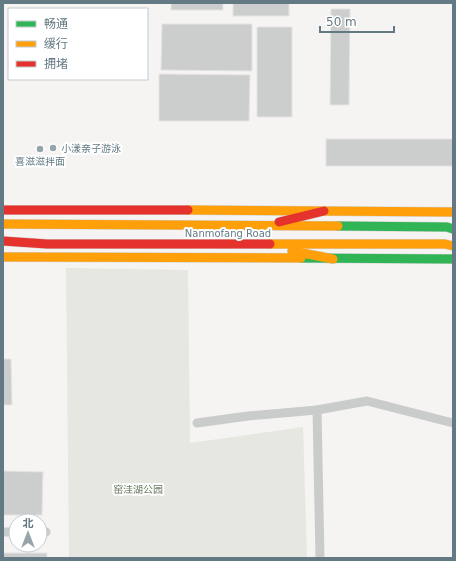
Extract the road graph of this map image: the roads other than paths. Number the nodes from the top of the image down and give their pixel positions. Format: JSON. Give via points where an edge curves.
{"nodes":[{"id":1,"x":3,"y":210,"type":"edge"},
{"id":2,"x":324,"y":211,"type":"junction"},
{"id":3,"x":453,"y":212,"type":"edge"},
{"id":4,"x":3,"y":224,"type":"edge"},
{"id":5,"x":257,"y":227,"type":"junction"},
{"id":6,"x":453,"y":229,"type":"edge"},
{"id":7,"x":3,"y":241,"type":"edge"},
{"id":8,"x":258,"y":244,"type":"junction"},
{"id":9,"x":453,"y":246,"type":"edge"},
{"id":10,"x":3,"y":257,"type":"edge"},
{"id":11,"x":333,"y":259,"type":"junction"},
{"id":12,"x":453,"y":259,"type":"edge"},
{"id":13,"x":317,"y":410,"type":"junction"},
{"id":14,"x":197,"y":423,"type":"dead end"},
{"id":15,"x":453,"y":423,"type":"edge"},
{"id":16,"x":320,"y":558,"type":"edge"}],
"edges":[{"from":1,"to":2,"type":"main road"},
{"from":2,"to":3,"type":"main road"},
{"from":2,"to":5,"type":"main road"},
{"from":4,"to":5,"type":"main road","name":"Nanmofang Road"},
{"from":5,"to":6,"type":"main road","name":"Nanmofang Road"},
{"from":7,"to":8,"type":"main road","name":"Nanmofang Road","via":[[55,244]]},
{"from":8,"to":9,"type":"main road","name":"Nanmofang Road"},
{"from":8,"to":11,"type":"main road"},
{"from":10,"to":11,"type":"main road"},
{"from":11,"to":12,"type":"main road"},
{"from":13,"to":14,"type":"street"},
{"from":13,"to":15,"type":"street","via":[[367,401]]},
{"from":13,"to":16,"type":"street"}]}
